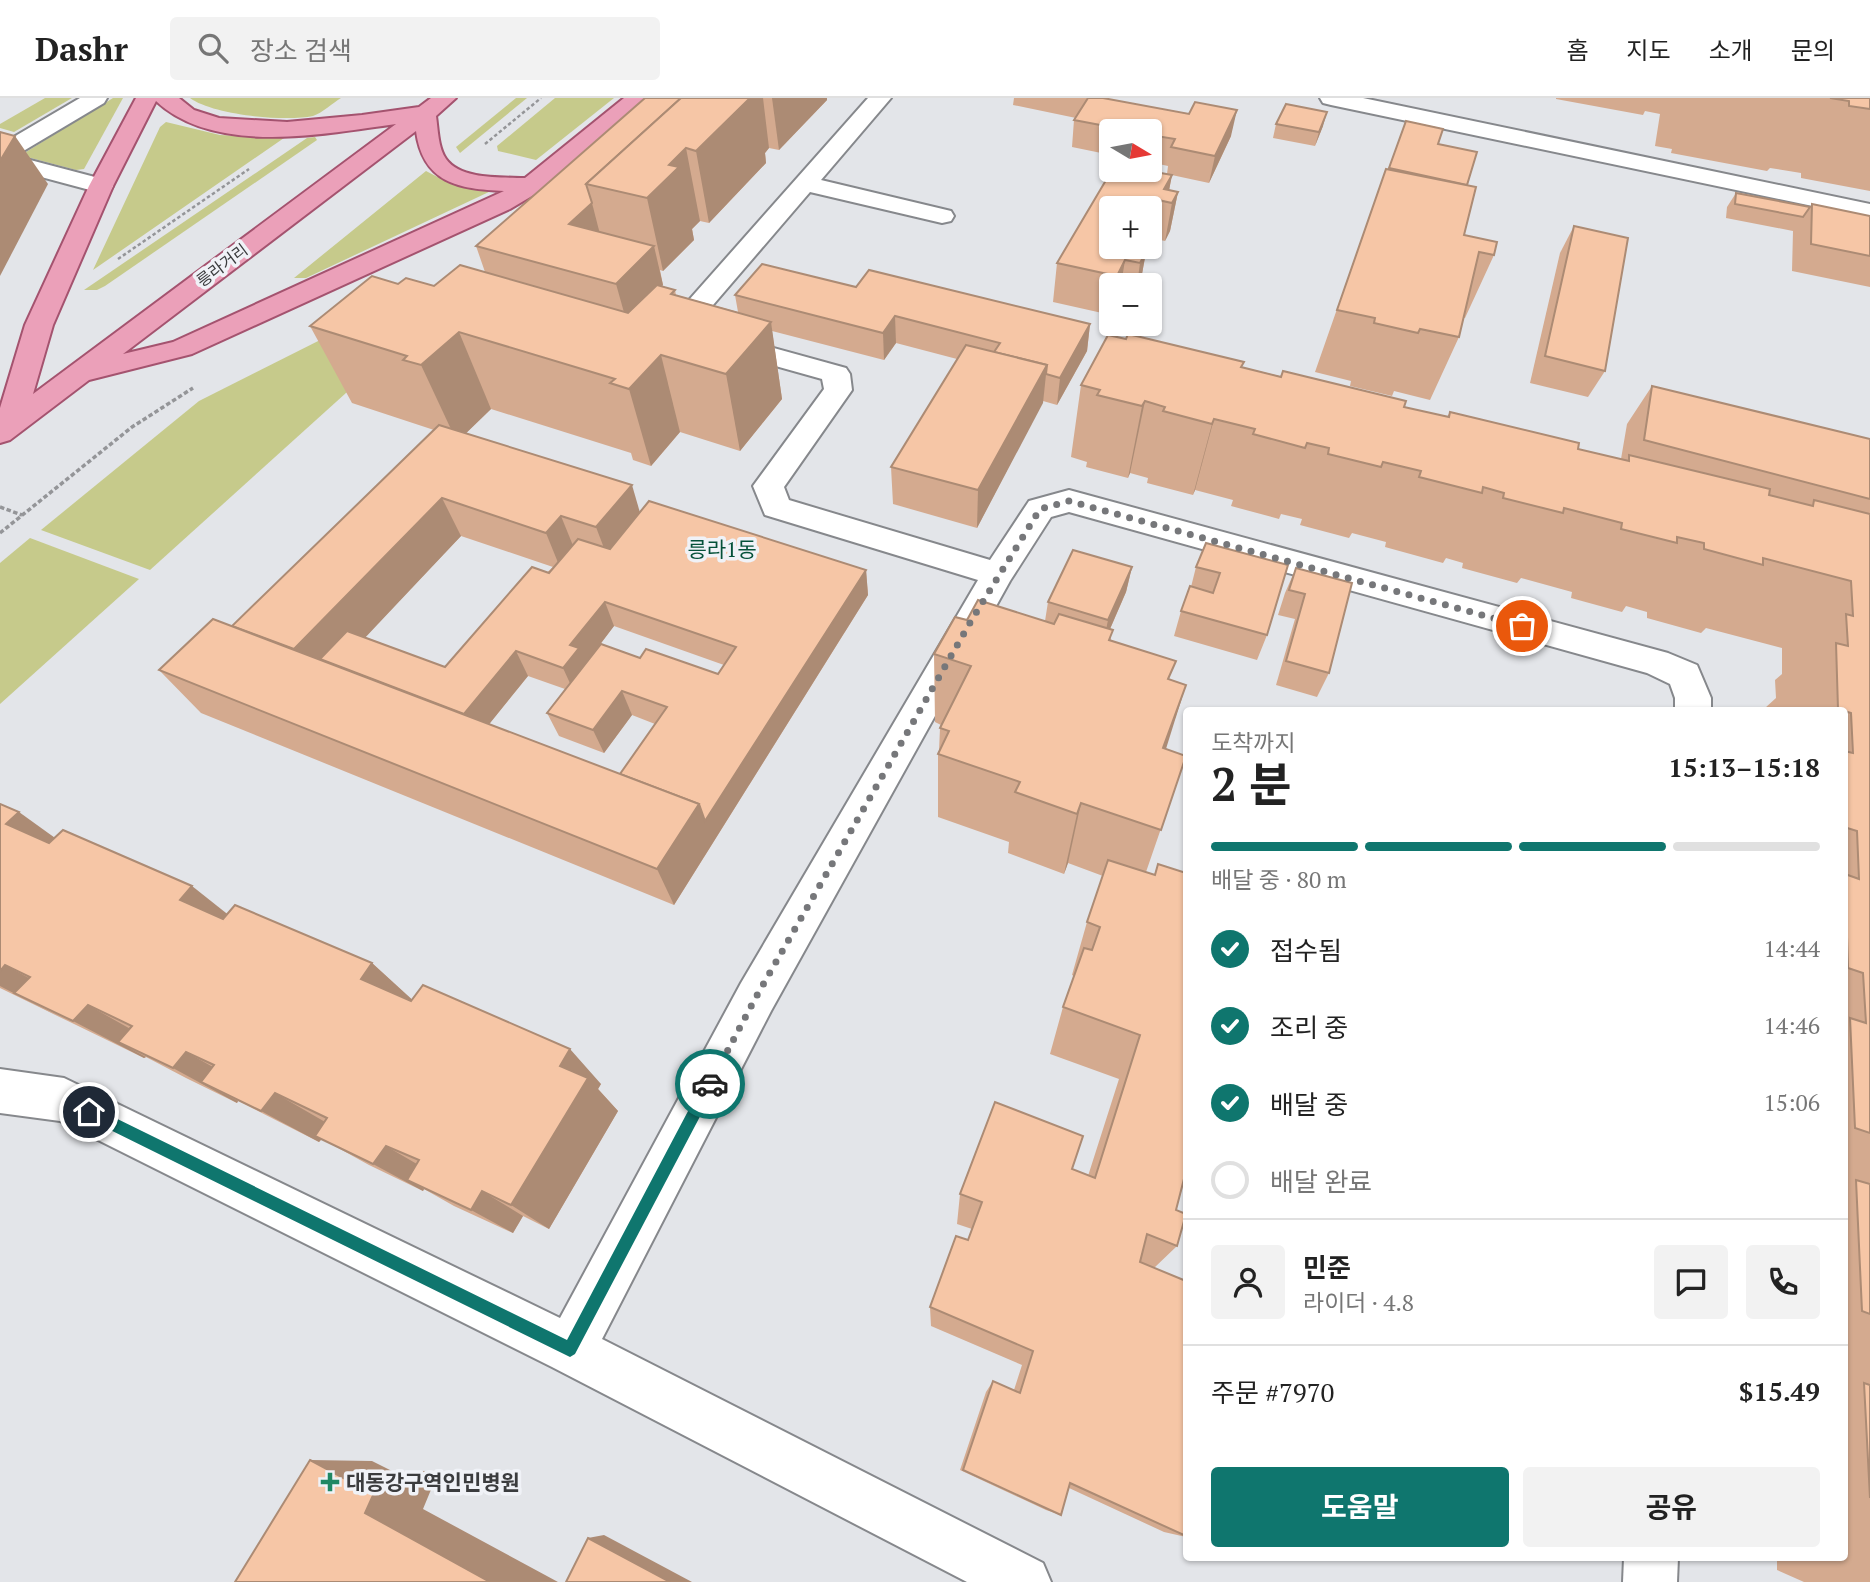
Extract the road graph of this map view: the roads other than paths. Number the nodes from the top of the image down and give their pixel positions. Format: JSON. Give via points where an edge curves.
{"nodes":[{"id":1,"x":96,"y":98,"type":"edge"},
{"id":2,"x":147,"y":98,"type":"edge"},
{"id":3,"x":165,"y":98,"type":"edge"},
{"id":4,"x":445,"y":98,"type":"edge"},
{"id":5,"x":637,"y":98,"type":"edge"},
{"id":6,"x":880,"y":98,"type":"edge"},
{"id":7,"x":1331,"y":98,"type":"edge"},
{"id":8,"x":424,"y":113,"type":"junction"},
{"id":9,"x":0,"y":157,"type":"edge"},
{"id":10,"x":541,"y":178,"type":"junction"},
{"id":11,"x":805,"y":184,"type":"junction"},
{"id":12,"x":100,"y":186,"type":"junction"},
{"id":13,"x":1870,"y":211,"type":"edge"},
{"id":14,"x":942,"y":216,"type":"dead end"},
{"id":15,"x":78,"y":374,"type":"junction"},
{"id":16,"x":4,"y":429,"type":"edge"},
{"id":17,"x":998,"y":574,"type":"junction"},
{"id":18,"x":1693,"y":707,"type":"edge"},
{"id":19,"x":0,"y":1091,"type":"edge"},
{"id":20,"x":570,"y":1349,"type":"junction"},
{"id":21,"x":1651,"y":1561,"type":"edge"},
{"id":22,"x":1024,"y":1582,"type":"edge"},
{"id":23,"x":1650,"y":1582,"type":"edge"}],
"edges":[{"from":1,"to":9,"type":"street"},
{"from":2,"to":12,"type":"main road"},
{"from":3,"to":8,"type":"main road","via":[[181,113],[250,128],[309,127]]},
{"from":4,"to":8,"type":"main road","name":"릉라거리"},
{"from":5,"to":10,"type":"main road"},
{"from":6,"to":11,"type":"street"},
{"from":7,"to":13,"type":"street"},
{"from":8,"to":10,"type":"main road","via":[[435,160],[444,169],[473,181]]},
{"from":8,"to":15,"type":"main road","name":"릉라거리"},
{"from":9,"to":12,"type":"street"},
{"from":10,"to":15,"type":"main road","via":[[501,204],[182,348]]},
{"from":11,"to":14,"type":"street"},
{"from":11,"to":17,"type":"street","via":[[687,318],[693,334],[836,374],[838,390],[768,486],[776,507]]},
{"from":12,"to":16,"type":"main road","via":[[47,307]]},
{"from":15,"to":16,"type":"main road","name":"릉라거리"},
{"from":17,"to":18,"type":"street","via":[[1040,509],[1069,501],[1656,662],[1685,675]]},
{"from":17,"to":20,"type":"street","via":[[756,997]]},
{"from":19,"to":20,"type":"street","via":[[64,1100]]},
{"from":20,"to":22,"type":"street"},
{"from":21,"to":23,"type":"street"}]}
